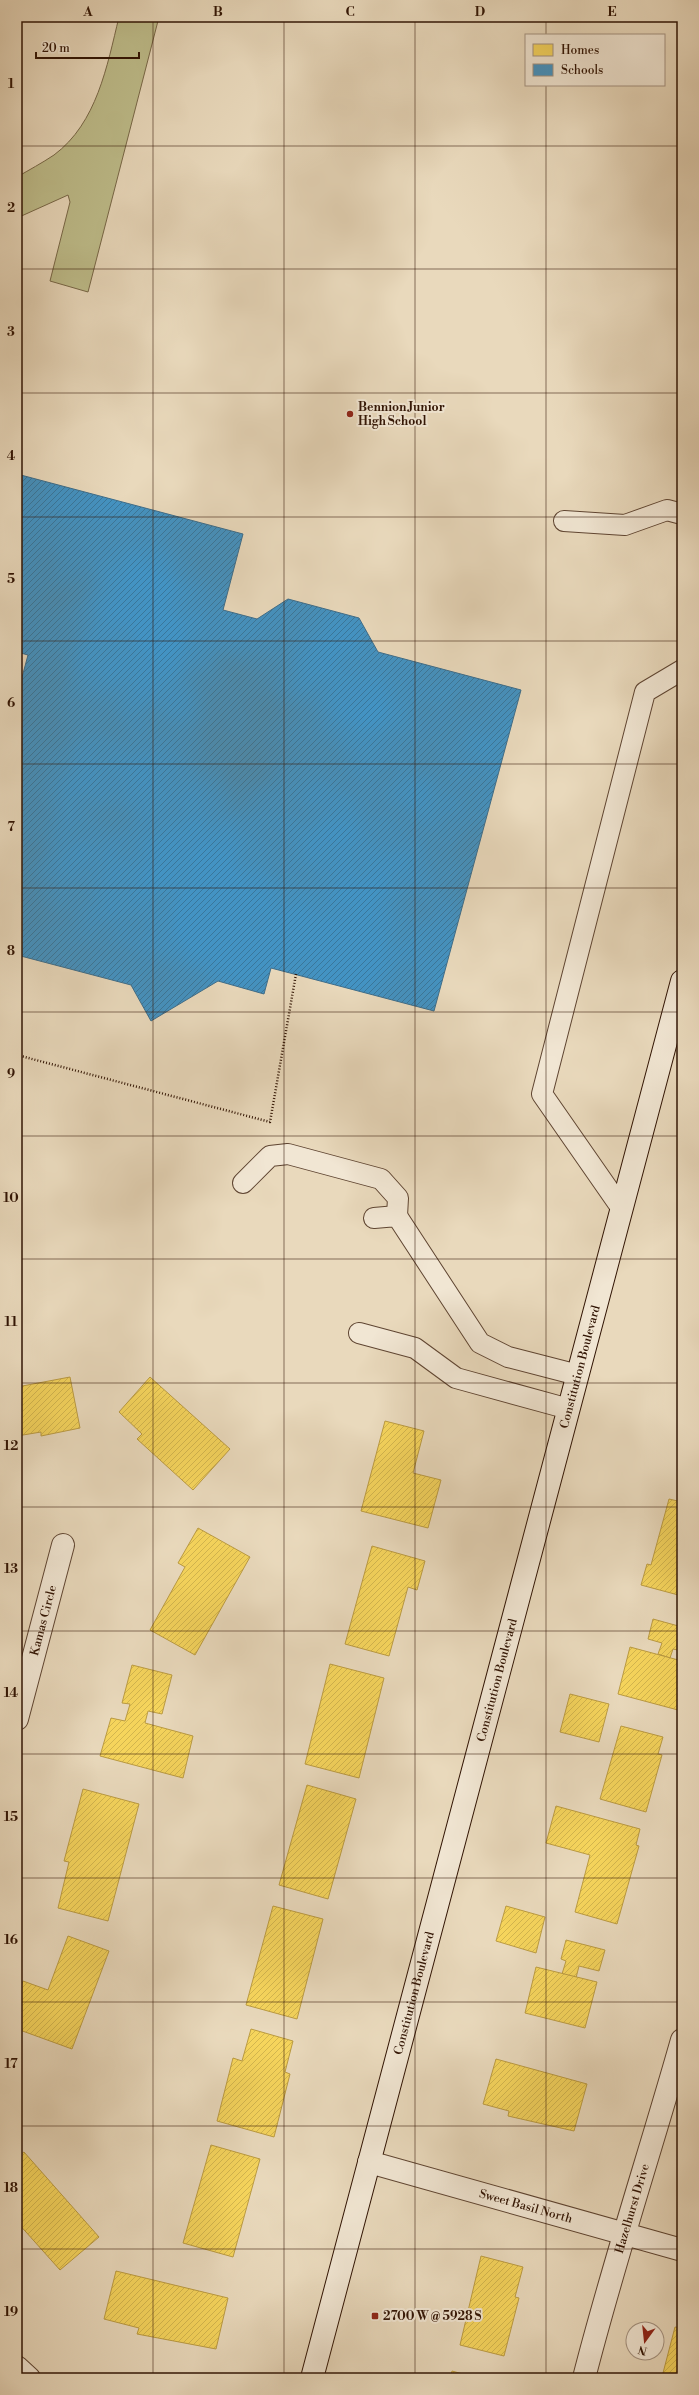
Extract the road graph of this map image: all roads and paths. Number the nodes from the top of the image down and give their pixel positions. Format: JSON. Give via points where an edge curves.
{"nodes":[{"id":1,"x":682,"y":514,"type":"edge"},
{"id":2,"x":564,"y":521,"type":"dead end"},
{"id":3,"x":682,"y":670,"type":"edge"},
{"id":4,"x":296,"y":974,"type":"dead end"},
{"id":5,"x":682,"y":982,"type":"edge"},
{"id":6,"x":17,"y":1055,"type":"edge"},
{"id":7,"x":243,"y":1183,"type":"dead end"},
{"id":8,"x":622,"y":1209,"type":"junction"},
{"id":9,"x":397,"y":1216,"type":"junction"},
{"id":10,"x":374,"y":1218,"type":"dead end"},
{"id":11,"x":359,"y":1333,"type":"dead end"},
{"id":12,"x":578,"y":1375,"type":"junction"},
{"id":13,"x":569,"y":1409,"type":"junction"},
{"id":14,"x":63,"y":1545,"type":"dead end"},
{"id":15,"x":17,"y":1719,"type":"edge"},
{"id":16,"x":682,"y":2040,"type":"edge"},
{"id":17,"x":369,"y":2162,"type":"junction"},
{"id":18,"x":624,"y":2234,"type":"junction"},
{"id":19,"x":682,"y":2250,"type":"edge"},
{"id":20,"x":17,"y":2368,"type":"edge"},
{"id":21,"x":29,"y":2378,"type":"edge"},
{"id":22,"x":312,"y":2378,"type":"edge"},
{"id":23,"x":584,"y":2378,"type":"edge"}],
"edges":[{"from":1,"to":2,"type":"lane","via":[[667,510],[624,525]]},
{"from":3,"to":8,"type":"lane","via":[[645,692],[542,1094]]},
{"from":4,"to":6,"type":"path","via":[[270,1122]]},
{"from":5,"to":8,"type":"main road","name":"Constitution Boulevard"},
{"from":7,"to":9,"type":"lane","via":[[270,1156],[288,1154],[381,1179],[398,1198]]},
{"from":8,"to":12,"type":"main road","name":"Constitution Boulevard"},
{"from":9,"to":10,"type":"lane"},
{"from":9,"to":12,"type":"lane","via":[[480,1343],[508,1357]]},
{"from":11,"to":13,"type":"lane","via":[[415,1348],[456,1378]]},
{"from":12,"to":13,"type":"main road","name":"Constitution Boulevard"},
{"from":13,"to":17,"type":"main road","name":"Constitution Boulevard"},
{"from":14,"to":15,"type":"main road","name":"Kamas Circle"},
{"from":16,"to":18,"type":"main road","name":"Hazelhurst Drive"},
{"from":17,"to":18,"type":"main road","name":"Sweet Basil North"},
{"from":17,"to":22,"type":"main road","name":"Constitution Boulevard"},
{"from":18,"to":19,"type":"main road","name":"Sweet Basil North"},
{"from":18,"to":23,"type":"main road","name":"Hazelhurst Drive"},
{"from":20,"to":21,"type":"main road"}]}
